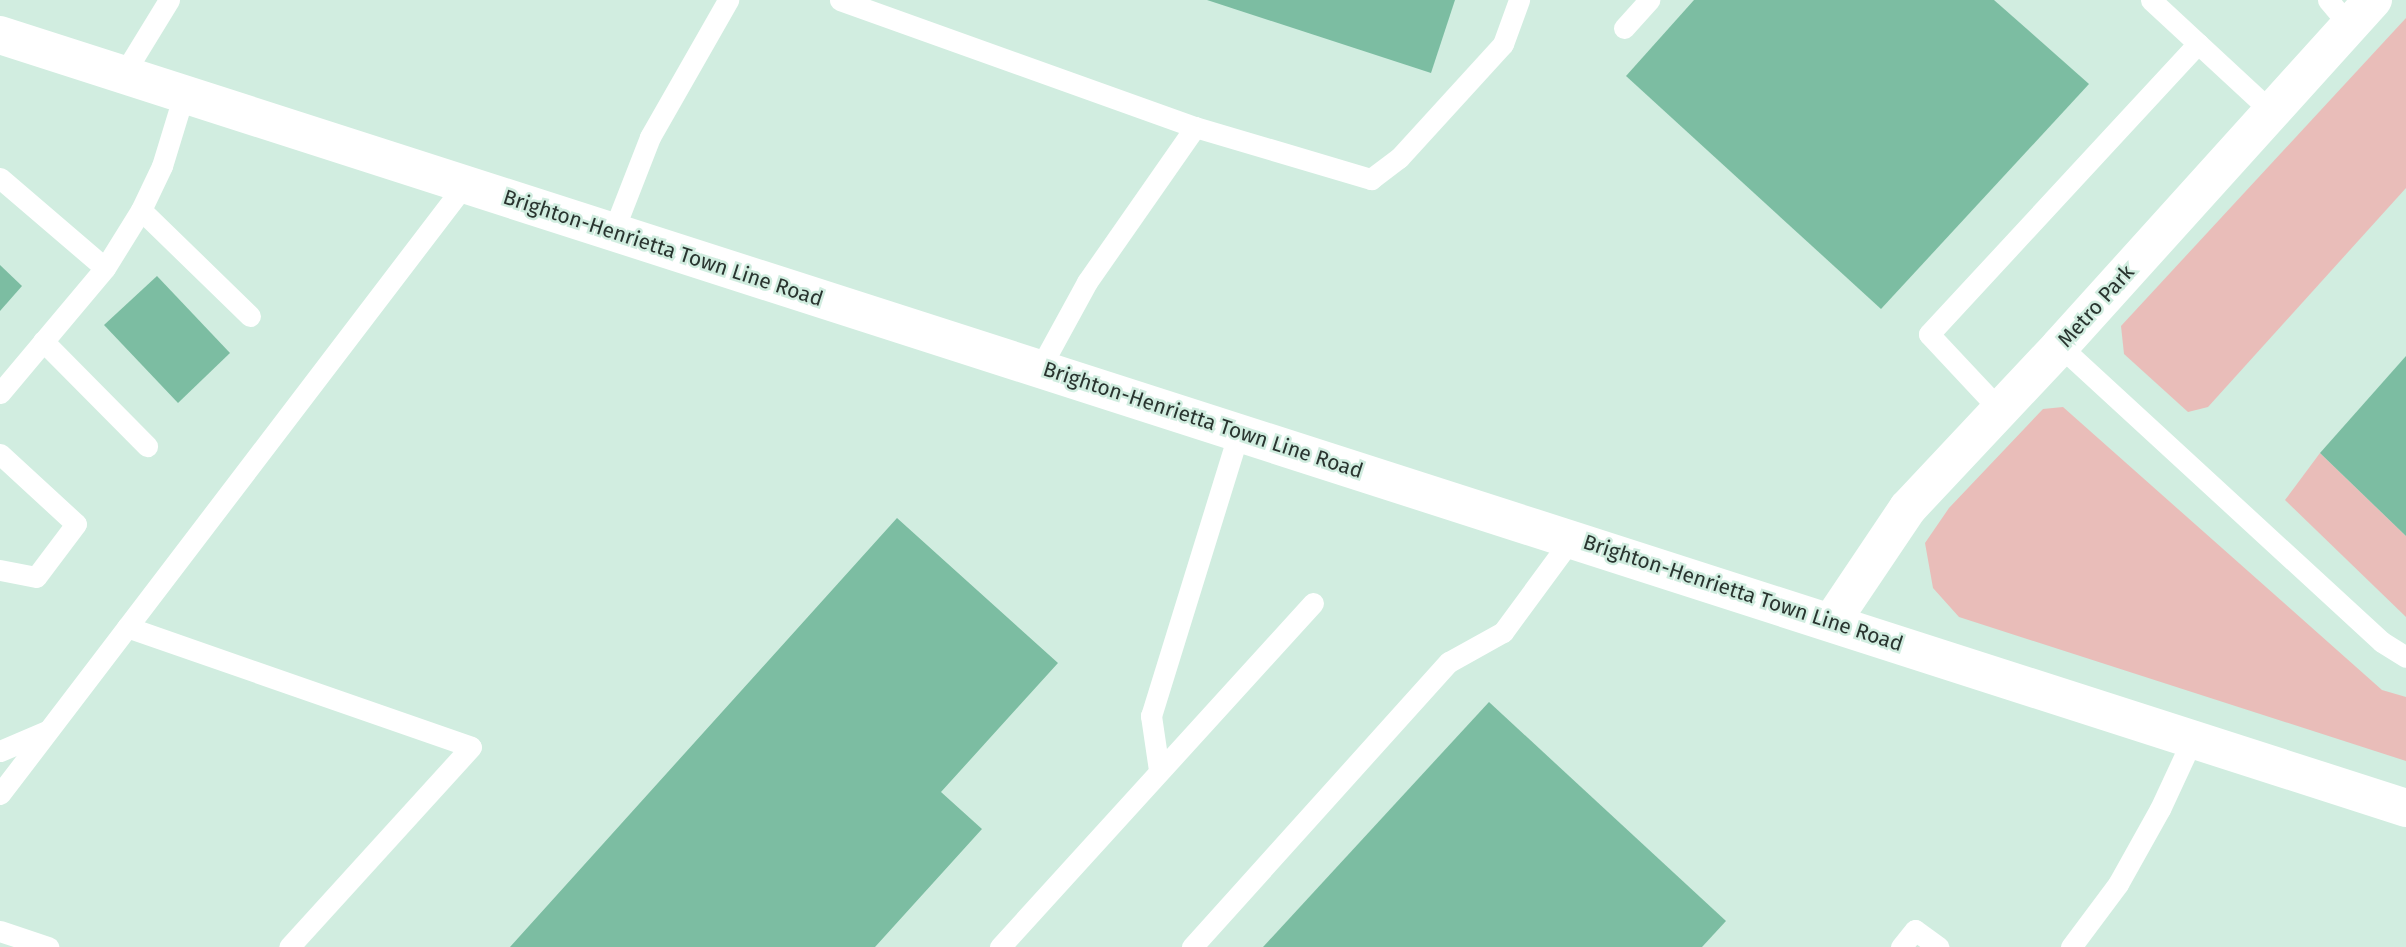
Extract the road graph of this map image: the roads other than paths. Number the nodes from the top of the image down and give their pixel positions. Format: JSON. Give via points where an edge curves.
{"nodes":[{"id":1,"x":169,"y":0,"type":"edge"},
{"id":2,"x":728,"y":0,"type":"edge"},
{"id":3,"x":840,"y":0,"type":"edge"},
{"id":4,"x":1519,"y":0,"type":"edge"},
{"id":5,"x":1649,"y":0,"type":"edge"},
{"id":6,"x":2151,"y":0,"type":"edge"},
{"id":7,"x":2351,"y":9,"type":"edge"},
{"id":8,"x":1624,"y":28,"type":"dead end"},
{"id":9,"x":0,"y":35,"type":"edge"},
{"id":10,"x":2198,"y":44,"type":"junction"},
{"id":11,"x":123,"y":75,"type":"junction"},
{"id":12,"x":184,"y":94,"type":"junction"},
{"id":13,"x":2272,"y":112,"type":"junction"},
{"id":14,"x":1195,"y":127,"type":"junction"},
{"id":15,"x":0,"y":178,"type":"edge"},
{"id":16,"x":465,"y":184,"type":"junction"},
{"id":17,"x":141,"y":210,"type":"junction"},
{"id":18,"x":613,"y":232,"type":"junction"},
{"id":19,"x":105,"y":268,"type":"junction"},
{"id":20,"x":250,"y":316,"type":"dead end"},
{"id":21,"x":43,"y":341,"type":"junction"},
{"id":22,"x":2060,"y":346,"type":"junction"},
{"id":23,"x":1040,"y":368,"type":"junction"},
{"id":24,"x":0,"y":393,"type":"edge"},
{"id":25,"x":2000,"y":410,"type":"junction"},
{"id":26,"x":1239,"y":432,"type":"junction"},
{"id":27,"x":147,"y":446,"type":"dead end"},
{"id":28,"x":0,"y":454,"type":"edge"},
{"id":29,"x":1572,"y":538,"type":"junction"},
{"id":30,"x":0,"y":570,"type":"edge"},
{"id":31,"x":1313,"y":603,"type":"dead end"},
{"id":32,"x":1832,"y":621,"type":"junction"},
{"id":33,"x":127,"y":628,"type":"junction"},
{"id":34,"x":2406,"y":657,"type":"edge"},
{"id":35,"x":49,"y":730,"type":"junction"},
{"id":36,"x":2193,"y":738,"type":"junction"},
{"id":37,"x":0,"y":751,"type":"edge"},
{"id":38,"x":1159,"y":770,"type":"junction"},
{"id":39,"x":0,"y":794,"type":"edge"},
{"id":40,"x":2406,"y":808,"type":"edge"},
{"id":41,"x":0,"y":931,"type":"edge"},
{"id":42,"x":48,"y":947,"type":"edge"},
{"id":43,"x":289,"y":947,"type":"edge"},
{"id":44,"x":999,"y":947,"type":"edge"},
{"id":45,"x":1192,"y":947,"type":"edge"},
{"id":46,"x":1901,"y":947,"type":"edge"},
{"id":47,"x":1938,"y":947,"type":"edge"},
{"id":48,"x":2071,"y":947,"type":"edge"}],
"edges":[{"from":1,"to":11,"type":"lane"},
{"from":2,"to":18,"type":"lane","via":[[650,137]]},
{"from":3,"to":14,"type":"lane"},
{"from":4,"to":14,"type":"lane","via":[[1503,44],[1399,158],[1371,180]]},
{"from":5,"to":8,"type":"lane"},
{"from":6,"to":10,"type":"lane"},
{"from":7,"to":13,"type":"street","name":"Metro Park"},
{"from":9,"to":11,"type":"street","name":"Brighton-Henrietta Town Line Road"},
{"from":10,"to":13,"type":"lane"},
{"from":10,"to":25,"type":"lane","via":[[1928,334]]},
{"from":11,"to":12,"type":"street","name":"Brighton-Henrietta Town Line Road"},
{"from":12,"to":16,"type":"street","name":"Brighton-Henrietta Town Line Road"},
{"from":12,"to":17,"type":"lane","via":[[162,166]]},
{"from":13,"to":22,"type":"street","name":"Metro Park"},
{"from":14,"to":23,"type":"lane","via":[[1087,282]]},
{"from":15,"to":19,"type":"lane"},
{"from":16,"to":18,"type":"street","name":"Brighton-Henrietta Town Line Road"},
{"from":16,"to":33,"type":"lane"},
{"from":17,"to":19,"type":"lane"},
{"from":17,"to":20,"type":"lane"},
{"from":18,"to":23,"type":"street","name":"Brighton-Henrietta Town Line Road"},
{"from":19,"to":21,"type":"lane"},
{"from":21,"to":24,"type":"lane"},
{"from":21,"to":27,"type":"lane"},
{"from":22,"to":25,"type":"street","name":"Metro Park"},
{"from":22,"to":34,"type":"lane","via":[[2382,642]]},
{"from":23,"to":26,"type":"street","name":"Brighton-Henrietta Town Line Road"},
{"from":25,"to":32,"type":"street","name":"Metro Park","via":[[1908,508]]},
{"from":26,"to":29,"type":"street","name":"Brighton-Henrietta Town Line Road"},
{"from":26,"to":38,"type":"lane","via":[[1151,716]]},
{"from":28,"to":30,"type":"lane","via":[[76,524],[36,577]]},
{"from":29,"to":32,"type":"street","name":"Brighton-Henrietta Town Line Road"},
{"from":29,"to":45,"type":"lane","via":[[1503,632],[1449,662]]},
{"from":31,"to":38,"type":"lane"},
{"from":32,"to":36,"type":"street","name":"Brighton-Henrietta Town Line Road"},
{"from":33,"to":35,"type":"lane"},
{"from":33,"to":43,"type":"lane","via":[[471,747]]},
{"from":35,"to":37,"type":"lane"},
{"from":35,"to":39,"type":"lane"},
{"from":36,"to":40,"type":"street","name":"Brighton-Henrietta Town Line Road"},
{"from":36,"to":48,"type":"lane","via":[[2118,884]]},
{"from":38,"to":44,"type":"lane"},
{"from":41,"to":42,"type":"lane"},
{"from":46,"to":47,"type":"lane","via":[[1915,930]]}]}
